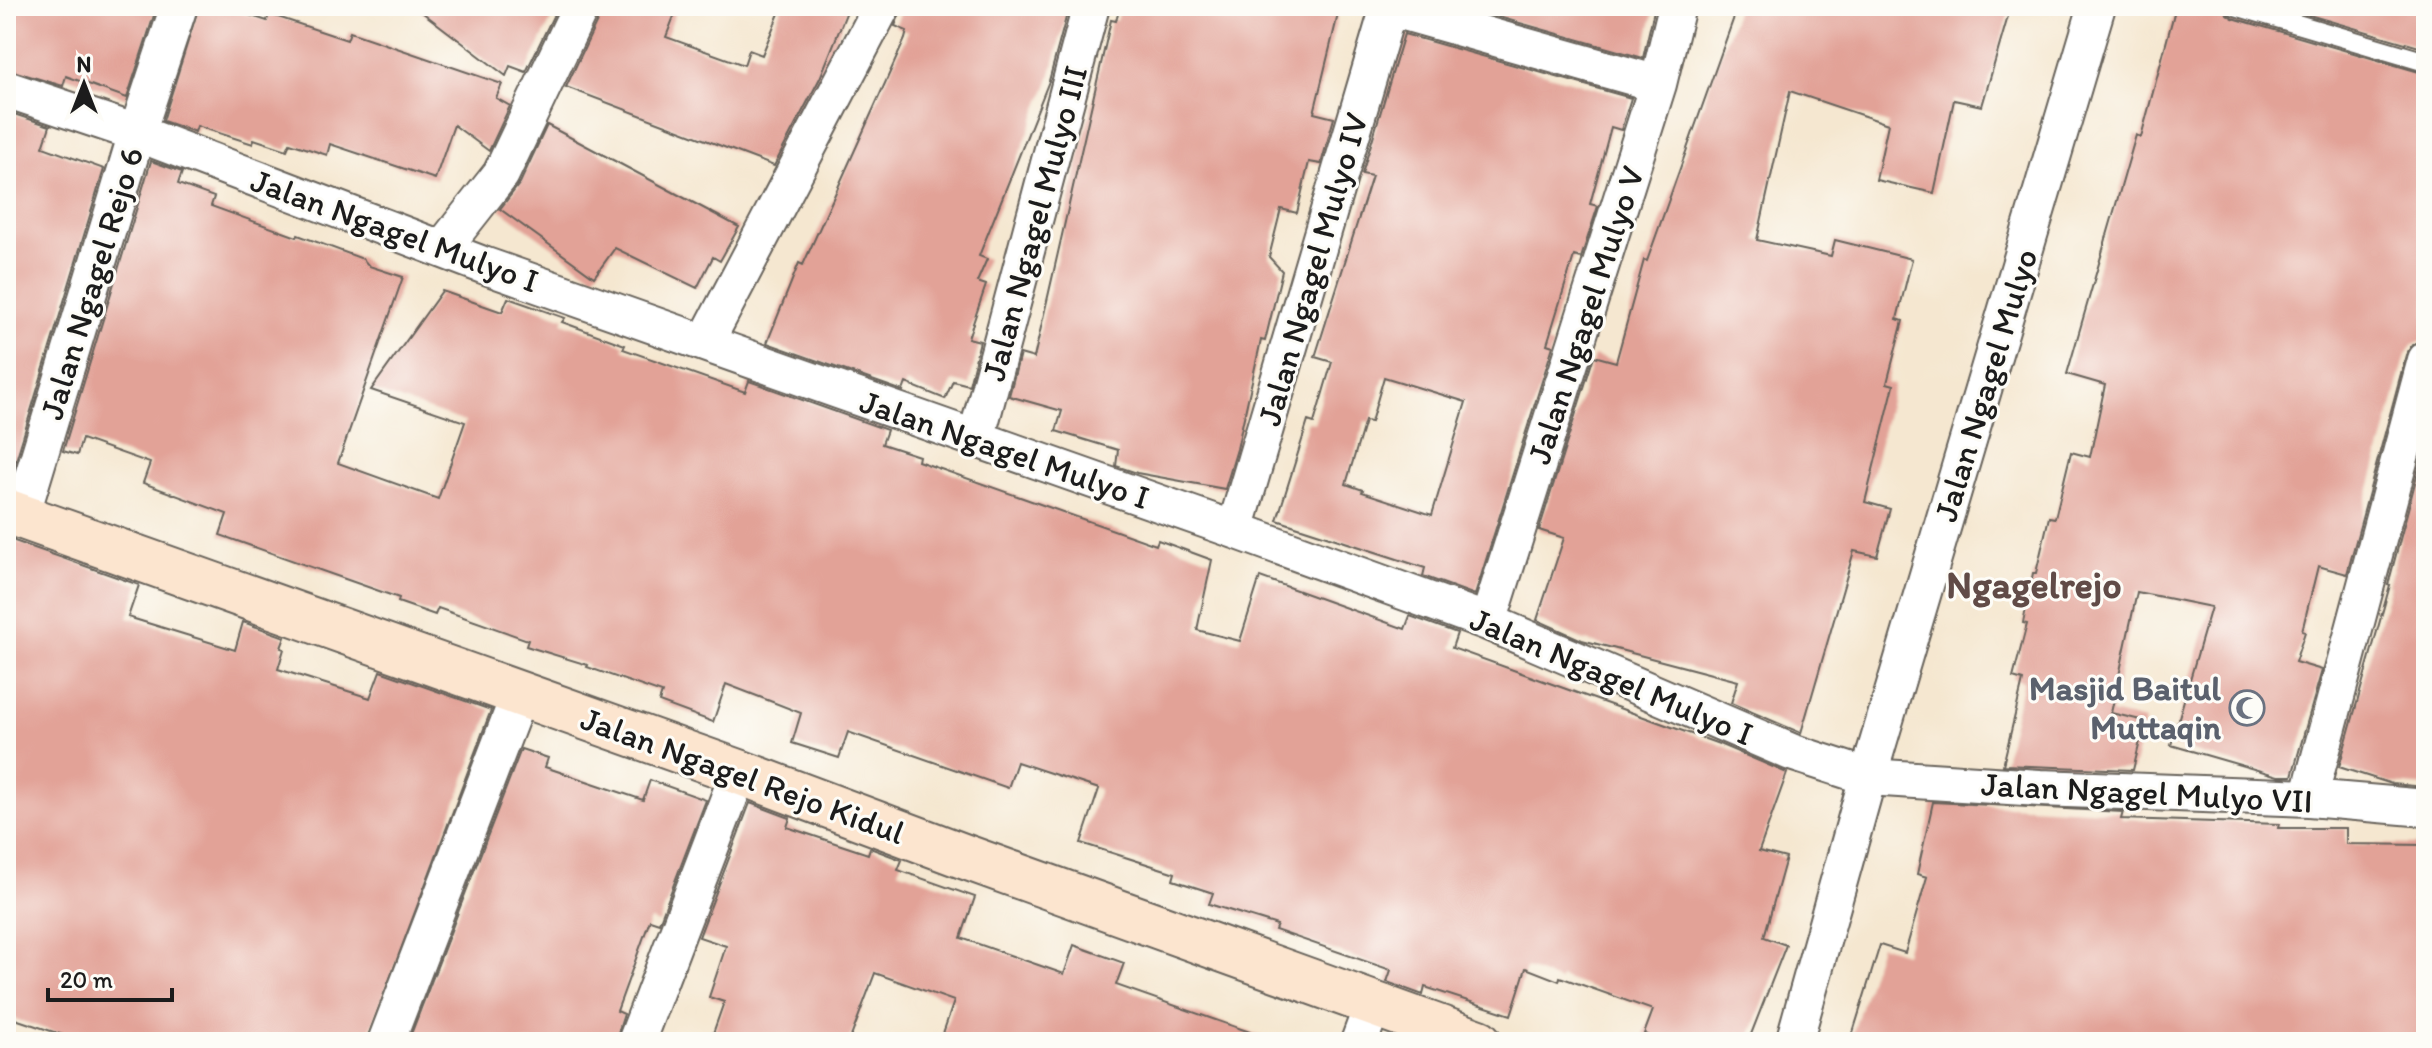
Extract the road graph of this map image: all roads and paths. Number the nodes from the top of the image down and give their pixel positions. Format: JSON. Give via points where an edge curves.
{"nodes":[{"id":1,"x":179,"y":6,"type":"edge"},
{"id":2,"x":581,"y":6,"type":"edge"},
{"id":3,"x":882,"y":6,"type":"edge"},
{"id":4,"x":1091,"y":6,"type":"edge"},
{"id":5,"x":1677,"y":6,"type":"edge"},
{"id":6,"x":2097,"y":6,"type":"edge"},
{"id":7,"x":2236,"y":6,"type":"edge"},
{"id":8,"x":1386,"y":7,"type":"edge"},
{"id":9,"x":2426,"y":62,"type":"edge"},
{"id":10,"x":1658,"y":84,"type":"junction"},
{"id":11,"x":6,"y":89,"type":"edge"},
{"id":12,"x":137,"y":133,"type":"junction"},
{"id":13,"x":442,"y":249,"type":"junction"},
{"id":14,"x":705,"y":343,"type":"junction"},
{"id":15,"x":2426,"y":360,"type":"edge"},
{"id":16,"x":976,"y":439,"type":"junction"},
{"id":17,"x":14,"y":514,"type":"edge"},
{"id":18,"x":1235,"y":530,"type":"junction"},
{"id":19,"x":1488,"y":622,"type":"junction"},
{"id":20,"x":520,"y":693,"type":"junction"},
{"id":21,"x":739,"y":772,"type":"junction"},
{"id":22,"x":1868,"y":777,"type":"junction"},
{"id":23,"x":2309,"y":798,"type":"junction"},
{"id":24,"x":2426,"y":808,"type":"edge"},
{"id":25,"x":1366,"y":1023,"type":"edge"},
{"id":26,"x":386,"y":1042,"type":"edge"},
{"id":27,"x":636,"y":1042,"type":"edge"},
{"id":28,"x":1479,"y":1042,"type":"edge"},
{"id":29,"x":1794,"y":1042,"type":"edge"}],
"edges":[{"from":1,"to":12,"type":"street","name":"Jalan Ngagel Rejo 6"},
{"from":2,"to":13,"type":"street","via":[[501,174]]},
{"from":3,"to":14,"type":"street"},
{"from":4,"to":16,"type":"street","name":"Jalan Ngagel Mulyo III"},
{"from":5,"to":10,"type":"street","name":"Jalan Ngagel Mulyo V"},
{"from":6,"to":22,"type":"street","name":"Jalan Ngagel Mulyo"},
{"from":7,"to":9,"type":"lane"},
{"from":8,"to":10,"type":"street"},
{"from":8,"to":18,"type":"street","name":"Jalan Ngagel Mulyo IV"},
{"from":10,"to":19,"type":"street","name":"Jalan Ngagel Mulyo V"},
{"from":11,"to":12,"type":"street","name":"Jalan Ngagel Mulyo I"},
{"from":12,"to":13,"type":"street","name":"Jalan Ngagel Mulyo I"},
{"from":12,"to":17,"type":"street","name":"Jalan Ngagel Rejo 6"},
{"from":13,"to":14,"type":"street","name":"Jalan Ngagel Mulyo I"},
{"from":14,"to":16,"type":"street","name":"Jalan Ngagel Mulyo I"},
{"from":15,"to":23,"type":"street"},
{"from":16,"to":18,"type":"street","name":"Jalan Ngagel Mulyo I"},
{"from":17,"to":20,"type":"main road","name":"Jalan Ngagel Rejo Kidul"},
{"from":18,"to":19,"type":"street","name":"Jalan Ngagel Mulyo I"},
{"from":19,"to":22,"type":"street","name":"Jalan Ngagel Mulyo I","via":[[1791,752]]},
{"from":20,"to":21,"type":"main road","name":"Jalan Ngagel Rejo Kidul"},
{"from":20,"to":26,"type":"street"},
{"from":21,"to":25,"type":"main road","name":"Jalan Ngagel Rejo Kidul","via":[[963,856]]},
{"from":21,"to":27,"type":"street"},
{"from":22,"to":23,"type":"street","name":"Jalan Ngagel Mulyo VII"},
{"from":22,"to":29,"type":"street","name":"Jalan Ngagel Mulyo"},
{"from":23,"to":24,"type":"street","name":"Jalan Ngagel Mulyo VII"},
{"from":25,"to":28,"type":"main road","name":"Jalan Ngagel Rejo Kidul"}]}
